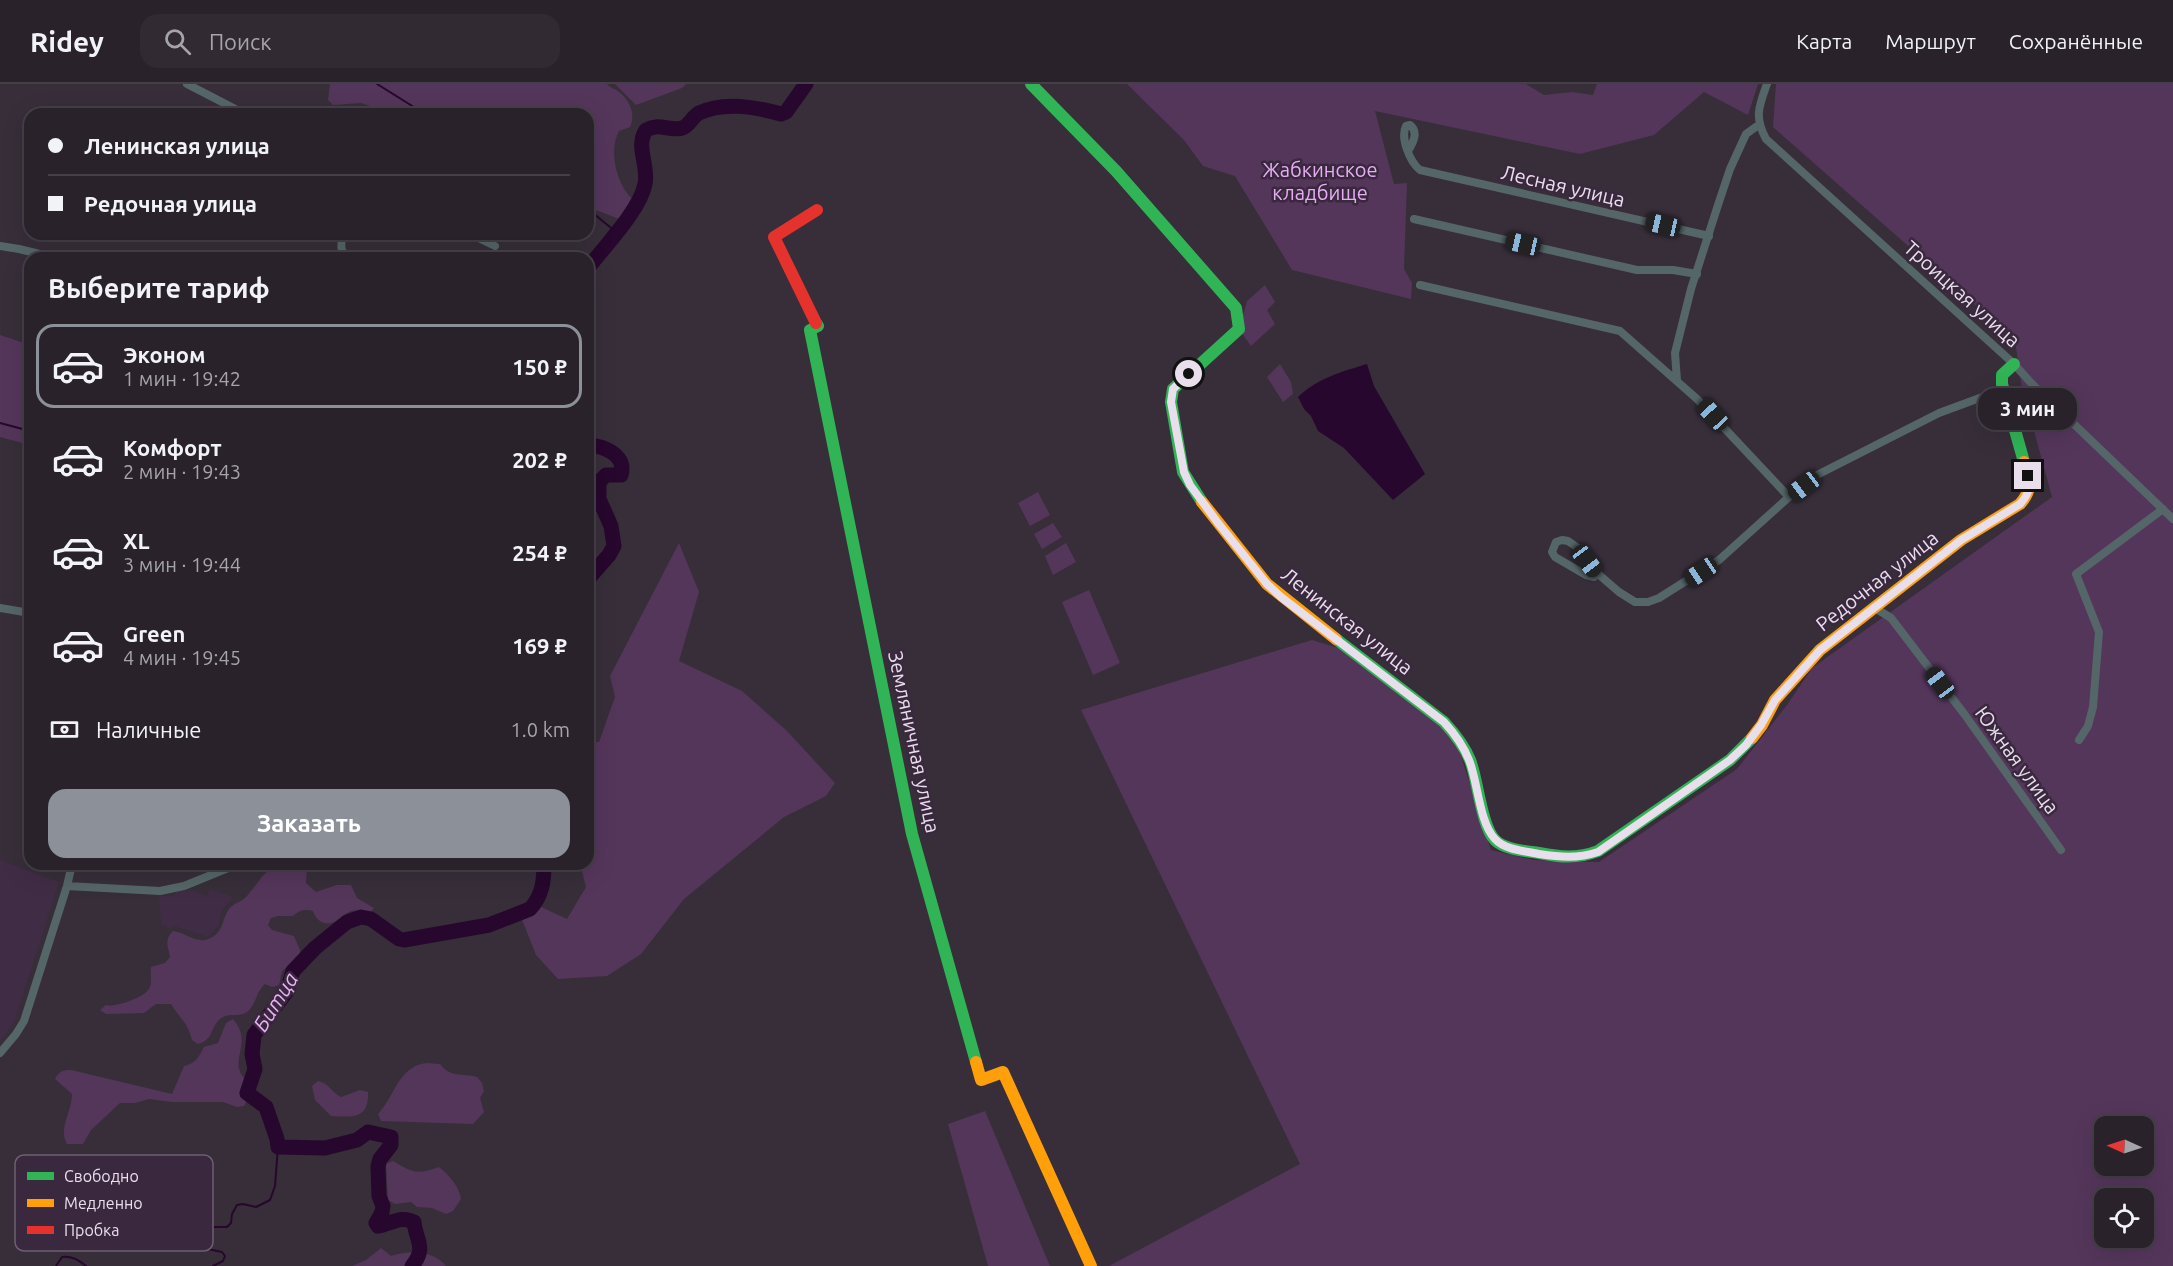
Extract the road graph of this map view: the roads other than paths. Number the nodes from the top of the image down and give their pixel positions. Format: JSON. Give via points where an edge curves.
{"nodes":[{"id":1,"x":187,"y":84,"type":"edge"},
{"id":2,"x":1031,"y":84,"type":"edge"},
{"id":3,"x":1767,"y":84,"type":"edge"},
{"id":4,"x":233,"y":108,"type":"edge"},
{"id":5,"x":1760,"y":124,"type":"junction"},
{"id":6,"x":1408,"y":151,"type":"dead end"},
{"id":7,"x":817,"y":210,"type":"dead end"},
{"id":8,"x":1414,"y":219,"type":"dead end"},
{"id":9,"x":1709,"y":236,"type":"junction"},
{"id":10,"x":482,"y":240,"type":"edge"},
{"id":11,"x":0,"y":246,"type":"edge"},
{"id":12,"x":495,"y":246,"type":"dead end"},
{"id":13,"x":31,"y":252,"type":"edge"},
{"id":14,"x":1697,"y":274,"type":"junction"},
{"id":15,"x":1420,"y":285,"type":"dead end"},
{"id":16,"x":1675,"y":358,"type":"junction"},
{"id":17,"x":2014,"y":364,"type":"junction"},
{"id":18,"x":1661,"y":367,"type":"junction"},
{"id":19,"x":1677,"y":381,"type":"junction"},
{"id":20,"x":2004,"y":389,"type":"junction"},
{"id":21,"x":1789,"y":497,"type":"junction"},
{"id":22,"x":2163,"y":509,"type":"junction"},
{"id":23,"x":2173,"y":519,"type":"edge"},
{"id":24,"x":1597,"y":573,"type":"junction"},
{"id":25,"x":0,"y":608,"type":"edge"},
{"id":26,"x":1875,"y":608,"type":"junction"},
{"id":27,"x":24,"y":612,"type":"edge"},
{"id":28,"x":2079,"y":741,"type":"dead end"},
{"id":29,"x":1483,"y":811,"type":"joint"},
{"id":30,"x":2061,"y":850,"type":"dead end"},
{"id":31,"x":71,"y":870,"type":"edge"},
{"id":32,"x":223,"y":870,"type":"edge"},
{"id":33,"x":68,"y":886,"type":"junction"},
{"id":34,"x":0,"y":1053,"type":"edge"},
{"id":35,"x":1091,"y":1266,"type":"edge"}],
"edges":[{"from":1,"to":4,"type":"street"},
{"from":2,"to":29,"type":"street","name":"Ленинская улица","via":[[1116,171],[1236,308],[1239,329],[1173,389],[1171,402],[1190,485],[1267,584],[1444,722],[1459,739],[1470,761]]},
{"from":3,"to":5,"type":"street","via":[[1757,110]]},
{"from":5,"to":9,"type":"street","via":[[1746,134],[1734,160]]},
{"from":5,"to":17,"type":"street","name":"Троицкая улица","via":[[1766,139]]},
{"from":6,"to":9,"type":"street","name":"Лесная улица","via":[[1412,164],[1420,170]]},
{"from":7,"to":35,"type":"street","name":"Земляничная улица","via":[[774,237],[818,326],[810,330],[912,834],[981,1080],[1003,1072]]},
{"from":8,"to":14,"type":"street","via":[[1636,270]]},
{"from":9,"to":14,"type":"street"},
{"from":10,"to":12,"type":"street"},
{"from":11,"to":13,"type":"street"},
{"from":14,"to":16,"type":"street"},
{"from":15,"to":18,"type":"street","via":[[1620,331]]},
{"from":16,"to":18,"type":"street"},
{"from":16,"to":19,"type":"street"},
{"from":17,"to":20,"type":"street","via":[[2002,375]]},
{"from":17,"to":22,"type":"street","name":"Троицкая улица"},
{"from":18,"to":19,"type":"street"},
{"from":19,"to":21,"type":"street"},
{"from":20,"to":21,"type":"street","via":[[1939,412],[1819,474]]},
{"from":20,"to":26,"type":"street","name":"Редочная улица","via":[[2030,484],[2027,496],[1961,540]]},
{"from":21,"to":24,"type":"street","via":[[1719,560],[1659,598],[1635,602]]},
{"from":22,"to":23,"type":"street","name":"Троицкая улица"},
{"from":22,"to":28,"type":"street","via":[[2076,573],[2099,632],[2093,707]]},
{"from":24,"to":24,"type":"street","via":[[1568,541],[1553,546],[1555,557],[1564,563],[1586,575],[1594,577]]},
{"from":25,"to":27,"type":"street"},
{"from":26,"to":29,"type":"street","name":"Редочная улица","via":[[1805,665],[1775,700],[1746,745],[1730,760],[1598,852],[1563,858],[1511,848],[1489,831]]},
{"from":26,"to":30,"type":"street","name":"Южная улица","via":[[1891,618]]},
{"from":31,"to":33,"type":"street"},
{"from":32,"to":33,"type":"street","via":[[160,891]]},
{"from":33,"to":34,"type":"street","via":[[24,1021]]}]}
